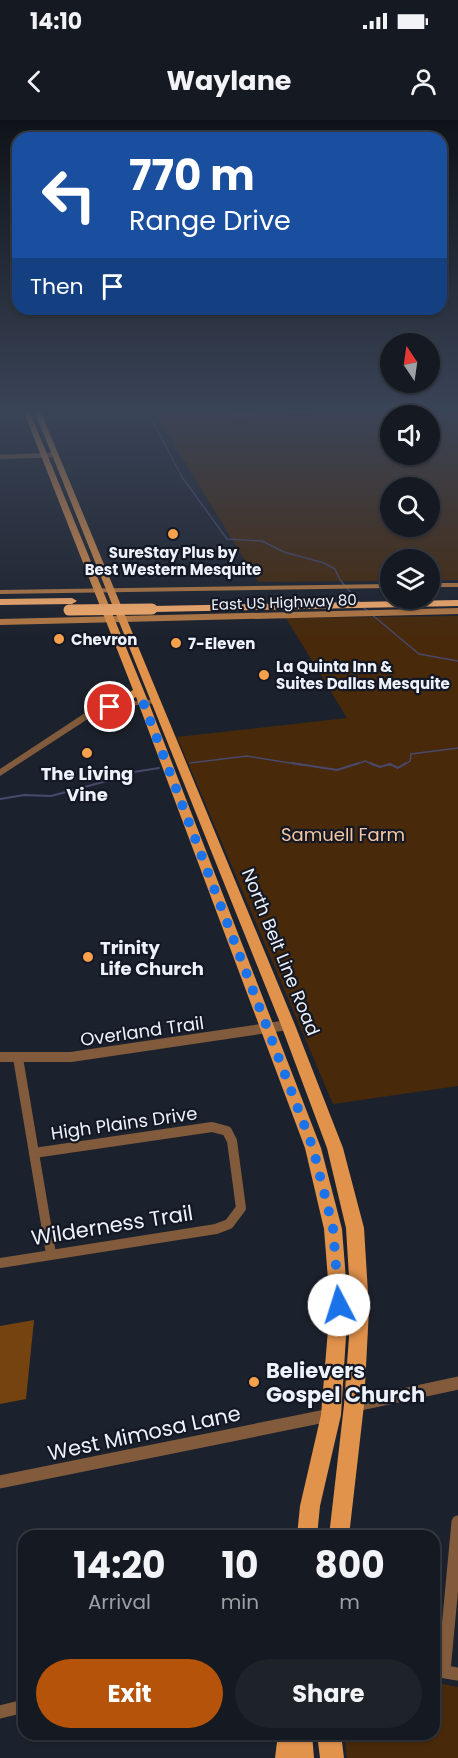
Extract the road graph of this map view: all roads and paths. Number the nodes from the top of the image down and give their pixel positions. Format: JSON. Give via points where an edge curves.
{"nodes":[{"id":1,"x":58,"y":487,"type":"joint"},
{"id":2,"x":68,"y":487,"type":"joint"},
{"id":3,"x":79,"y":515,"type":"junction"},
{"id":4,"x":69,"y":516,"type":"junction"},
{"id":5,"x":440,"y":585,"type":"edge"},
{"id":6,"x":458,"y":585,"type":"edge"},
{"id":7,"x":380,"y":586,"type":"edge"},
{"id":8,"x":110,"y":589,"type":"junction"},
{"id":9,"x":98,"y":590,"type":"junction"},
{"id":10,"x":61,"y":591,"type":"junction"},
{"id":11,"x":0,"y":592,"type":"edge"},
{"id":12,"x":458,"y":595,"type":"edge"},
{"id":13,"x":440,"y":596,"type":"edge"},
{"id":14,"x":380,"y":600,"type":"edge"},
{"id":15,"x":0,"y":602,"type":"edge"},
{"id":16,"x":380,"y":602,"type":"edge"},
{"id":17,"x":440,"y":602,"type":"edge"},
{"id":18,"x":458,"y":603,"type":"edge"},
{"id":19,"x":149,"y":605,"type":"junction"},
{"id":20,"x":70,"y":606,"type":"junction"},
{"id":21,"x":331,"y":610,"type":"junction"},
{"id":22,"x":0,"y":611,"type":"edge"},
{"id":23,"x":458,"y":611,"type":"edge"},
{"id":24,"x":122,"y":620,"type":"junction"},
{"id":25,"x":111,"y":621,"type":"junction"},
{"id":26,"x":0,"y":622,"type":"edge"},
{"id":27,"x":48,"y":622,"type":"junction"},
{"id":28,"x":139,"y":661,"type":"junction"},
{"id":29,"x":127,"y":662,"type":"junction"},
{"id":30,"x":146,"y":698,"type":"junction"},
{"id":31,"x":110,"y":707,"type":"joint"},
{"id":32,"x":0,"y":772,"type":"edge"},
{"id":33,"x":200,"y":830,"type":"junction"},
{"id":34,"x":288,"y":1025,"type":"junction"},
{"id":35,"x":269,"y":1029,"type":"junction"},
{"id":36,"x":0,"y":1057,"type":"edge"},
{"id":37,"x":18,"y":1058,"type":"junction"},
{"id":38,"x":34,"y":1153,"type":"junction"},
{"id":39,"x":229,"y":1224,"type":"joint"},
{"id":40,"x":51,"y":1254,"type":"junction"},
{"id":41,"x":0,"y":1263,"type":"edge"},
{"id":42,"x":458,"y":1383,"type":"edge"},
{"id":43,"x":354,"y":1405,"type":"junction"},
{"id":44,"x":331,"y":1415,"type":"junction"},
{"id":45,"x":0,"y":1482,"type":"edge"},
{"id":46,"x":458,"y":1522,"type":"edge"},
{"id":47,"x":308,"y":1530,"type":"edge"},
{"id":48,"x":340,"y":1530,"type":"edge"},
{"id":49,"x":445,"y":1672,"type":"edge"},
{"id":50,"x":18,"y":1708,"type":"edge"},
{"id":51,"x":0,"y":1712,"type":"edge"},
{"id":52,"x":289,"y":1740,"type":"edge"},
{"id":53,"x":300,"y":1740,"type":"edge"},
{"id":54,"x":330,"y":1740,"type":"edge"},
{"id":55,"x":287,"y":1758,"type":"edge"},
{"id":56,"x":302,"y":1758,"type":"edge"},
{"id":57,"x":332,"y":1758,"type":"edge"}],
"edges":[{"from":1,"to":2,"type":"main road"},
{"from":1,"to":4,"type":"main road","name":"North Belt Line Road"},
{"from":2,"to":3,"type":"main road","name":"North Belt Line Road"},
{"from":3,"to":4,"type":"main road"},
{"from":3,"to":8,"type":"main road","name":"North Belt Line Road"},
{"from":4,"to":9,"type":"main road","name":"North Belt Line Road"},
{"from":5,"to":6,"type":"main road"},
{"from":7,"to":8,"type":"main road","name":"East US Highway 80"},
{"from":8,"to":9,"type":"main road","name":"East US Highway 80"},
{"from":8,"to":24,"type":"main road","name":"North Belt Line Road"},
{"from":9,"to":10,"type":"main road","name":"East US Highway 80"},
{"from":9,"to":25,"type":"main road","name":"North Belt Line Road"},
{"from":10,"to":11,"type":"main road"},
{"from":10,"to":27,"type":"main road","via":[[89,597],[92,612],[76,619]]},
{"from":12,"to":13,"type":"highway"},
{"from":14,"to":19,"type":"highway","via":[[323,598]]},
{"from":15,"to":20,"type":"highway"},
{"from":16,"to":21,"type":"highway"},
{"from":17,"to":18,"type":"highway"},
{"from":19,"to":20,"type":"highway","bridge":true},
{"from":19,"to":21,"type":"highway"},
{"from":20,"to":22,"type":"highway"},
{"from":21,"to":23,"type":"main road","name":"East US Highway 80"},
{"from":21,"to":24,"type":"main road","name":"East US Highway 80"},
{"from":24,"to":25,"type":"main road","name":"East US Highway 80"},
{"from":24,"to":28,"type":"main road","name":"North Belt Line Road"},
{"from":25,"to":27,"type":"main road","name":"East US Highway 80"},
{"from":25,"to":29,"type":"main road","name":"North Belt Line Road"},
{"from":26,"to":27,"type":"main road"},
{"from":28,"to":29,"type":"main road"},
{"from":28,"to":30,"type":"main road","name":"North Belt Line Road"},
{"from":29,"to":30,"type":"main road","name":"North Belt Line Road"},
{"from":30,"to":31,"type":"main road"},
{"from":30,"to":33,"type":"main road","name":"North Belt Line Road"},
{"from":31,"to":32,"type":"street","via":[[91,713]]},
{"from":33,"to":34,"type":"main road","name":"North Belt Line Road"},
{"from":33,"to":35,"type":"main road","name":"North Belt Line Road"},
{"from":34,"to":35,"type":"street","name":"Overland Trail"},
{"from":34,"to":43,"type":"main road","name":"North Belt Line Road","via":[[335,1148],[355,1228],[360,1309]]},
{"from":35,"to":37,"type":"street","name":"Overland Trail","via":[[71,1058]]},
{"from":35,"to":44,"type":"main road","name":"North Belt Line Road","via":[[313,1148],[333,1228],[339,1305]]},
{"from":36,"to":37,"type":"street","name":"Overland Trail"},
{"from":37,"to":38,"type":"street"},
{"from":38,"to":39,"type":"street","name":"High Plains Drive","via":[[194,1128],[228,1131],[242,1208]]},
{"from":38,"to":40,"type":"street"},
{"from":39,"to":40,"type":"street","name":"Wilderness Trail"},
{"from":40,"to":41,"type":"street","name":"Wilderness Trail"},
{"from":42,"to":43,"type":"street"},
{"from":43,"to":44,"type":"street"},
{"from":43,"to":48,"type":"main road","name":"North Belt Line Road"},
{"from":44,"to":45,"type":"street","name":"West Mimosa Lane"},
{"from":44,"to":47,"type":"main road","name":"North Belt Line Road"},
{"from":46,"to":49,"type":"street"},
{"from":50,"to":51,"type":"street"},
{"from":52,"to":55,"type":"main road"},
{"from":53,"to":56,"type":"main road"},
{"from":54,"to":57,"type":"main road"}]}
